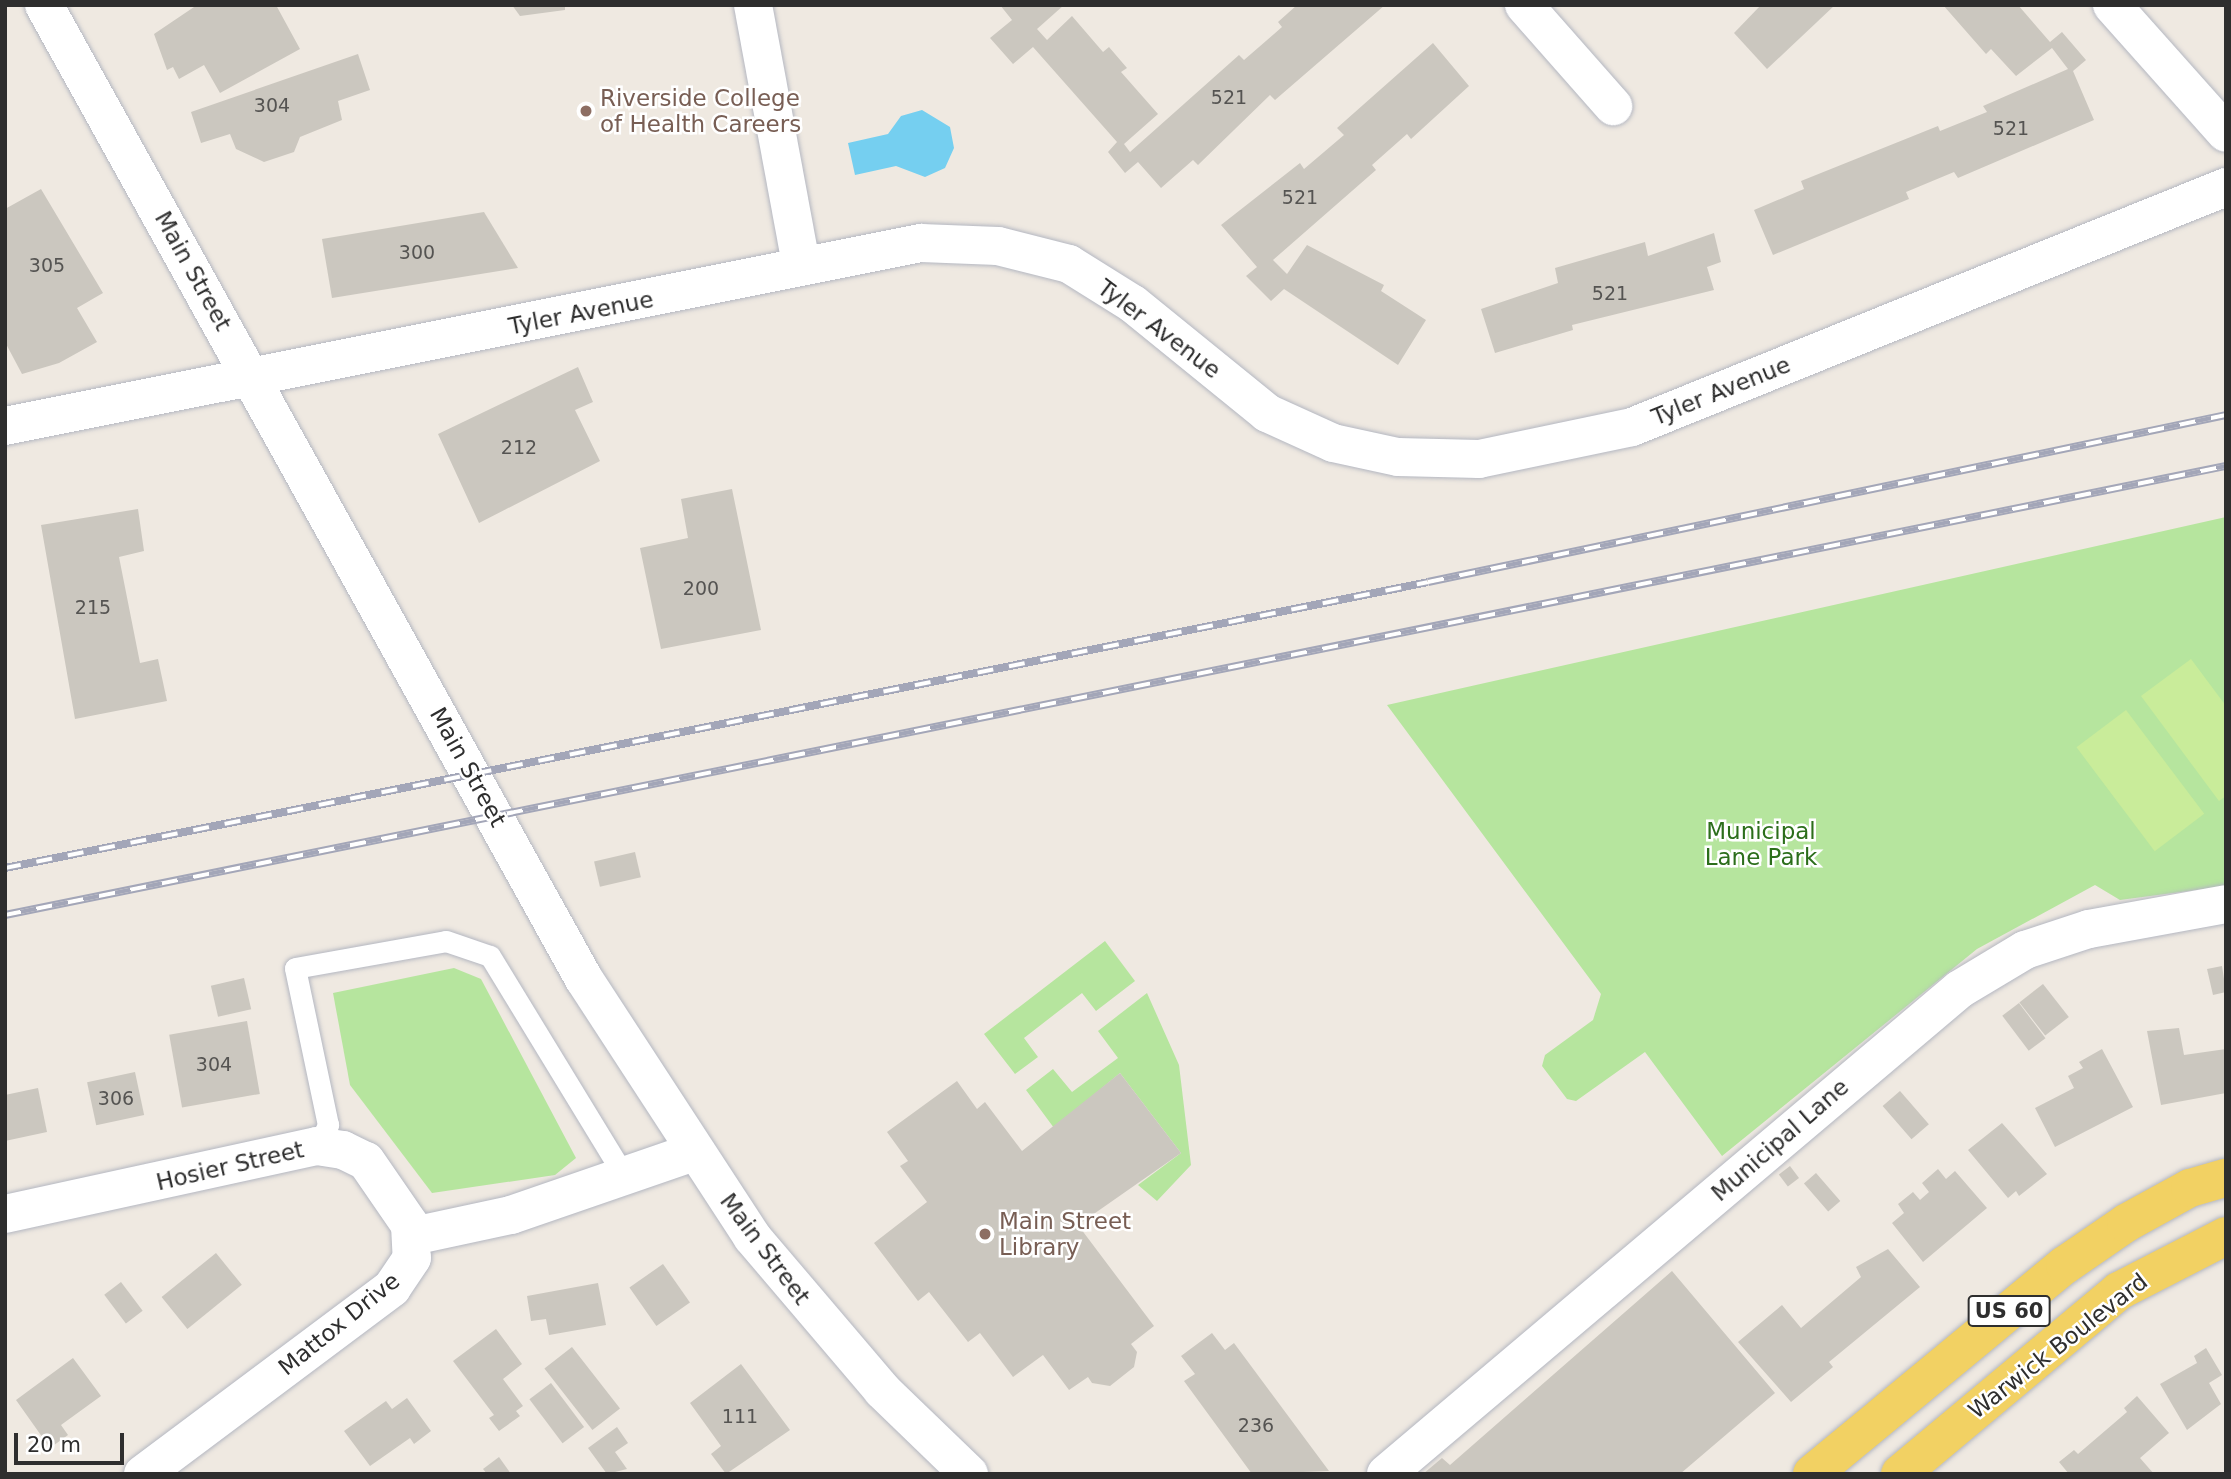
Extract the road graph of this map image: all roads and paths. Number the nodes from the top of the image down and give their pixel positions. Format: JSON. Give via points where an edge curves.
{"nodes":[{"id":1,"x":44,"y":5,"type":"edge"},
{"id":2,"x":753,"y":5,"type":"edge"},
{"id":3,"x":1524,"y":5,"type":"edge"},
{"id":4,"x":2112,"y":5,"type":"edge"},
{"id":5,"x":1613,"y":106,"type":"dead end"},
{"id":6,"x":2226,"y":133,"type":"edge"},
{"id":7,"x":2226,"y":187,"type":"edge"},
{"id":8,"x":801,"y":264,"type":"junction"},
{"id":9,"x":251,"y":376,"type":"junction"},
{"id":10,"x":5,"y":426,"type":"edge"},
{"id":11,"x":2226,"y":904,"type":"edge"},
{"id":12,"x":317,"y":1146,"type":"junction"},
{"id":13,"x":694,"y":1152,"type":"junction"},
{"id":14,"x":2226,"y":1178,"type":"edge"},
{"id":15,"x":626,"y":1179,"type":"junction"},
{"id":16,"x":5,"y":1213,"type":"edge"},
{"id":17,"x":413,"y":1236,"type":"junction"},
{"id":18,"x":2226,"y":1236,"type":"edge"},
{"id":19,"x":143,"y":1474,"type":"edge"},
{"id":20,"x":969,"y":1474,"type":"edge"},
{"id":21,"x":1385,"y":1474,"type":"edge"},
{"id":22,"x":1812,"y":1474,"type":"edge"},
{"id":23,"x":1900,"y":1474,"type":"edge"}],
"edges":[{"from":1,"to":9,"type":"street","name":"Main Street"},
{"from":2,"to":8,"type":"street"},
{"from":3,"to":5,"type":"street"},
{"from":4,"to":6,"type":"street"},
{"from":7,"to":8,"type":"street","name":"Tyler Avenue","via":[[1632,427],[1479,459],[1398,457],[1332,443],[1267,413],[1133,304],[1069,264],[998,246],[921,243]]},
{"from":8,"to":9,"type":"street","name":"Tyler Avenue","via":[[651,301]]},
{"from":9,"to":10,"type":"street","name":"Tyler Avenue"},
{"from":9,"to":13,"type":"street","name":"Main Street","via":[[584,979]]},
{"from":11,"to":21,"type":"street","name":"Municipal Lane","via":[[2089,929],[2025,950],[1960,989]]},
{"from":12,"to":15,"type":"lane","via":[[328,1125],[295,968],[446,942],[490,957]]},
{"from":12,"to":16,"type":"street","name":"Hosier Street"},
{"from":12,"to":17,"type":"street","name":"Hosier Street","via":[[366,1161]]},
{"from":13,"to":15,"type":"street"},
{"from":13,"to":20,"type":"street","name":"Main Street","via":[[815,1316]]},
{"from":14,"to":22,"type":"main road","number":"US 60","via":[[2190,1188],[2147,1211],[2065,1265]]},
{"from":15,"to":17,"type":"street","via":[[511,1215]]},
{"from":17,"to":19,"type":"street","name":"Mattox Drive","via":[[412,1258],[392,1288]]},
{"from":18,"to":23,"type":"main road","name":"Warwick Boulevard","number":"US 60","via":[[2177,1256],[2119,1291]]}]}
